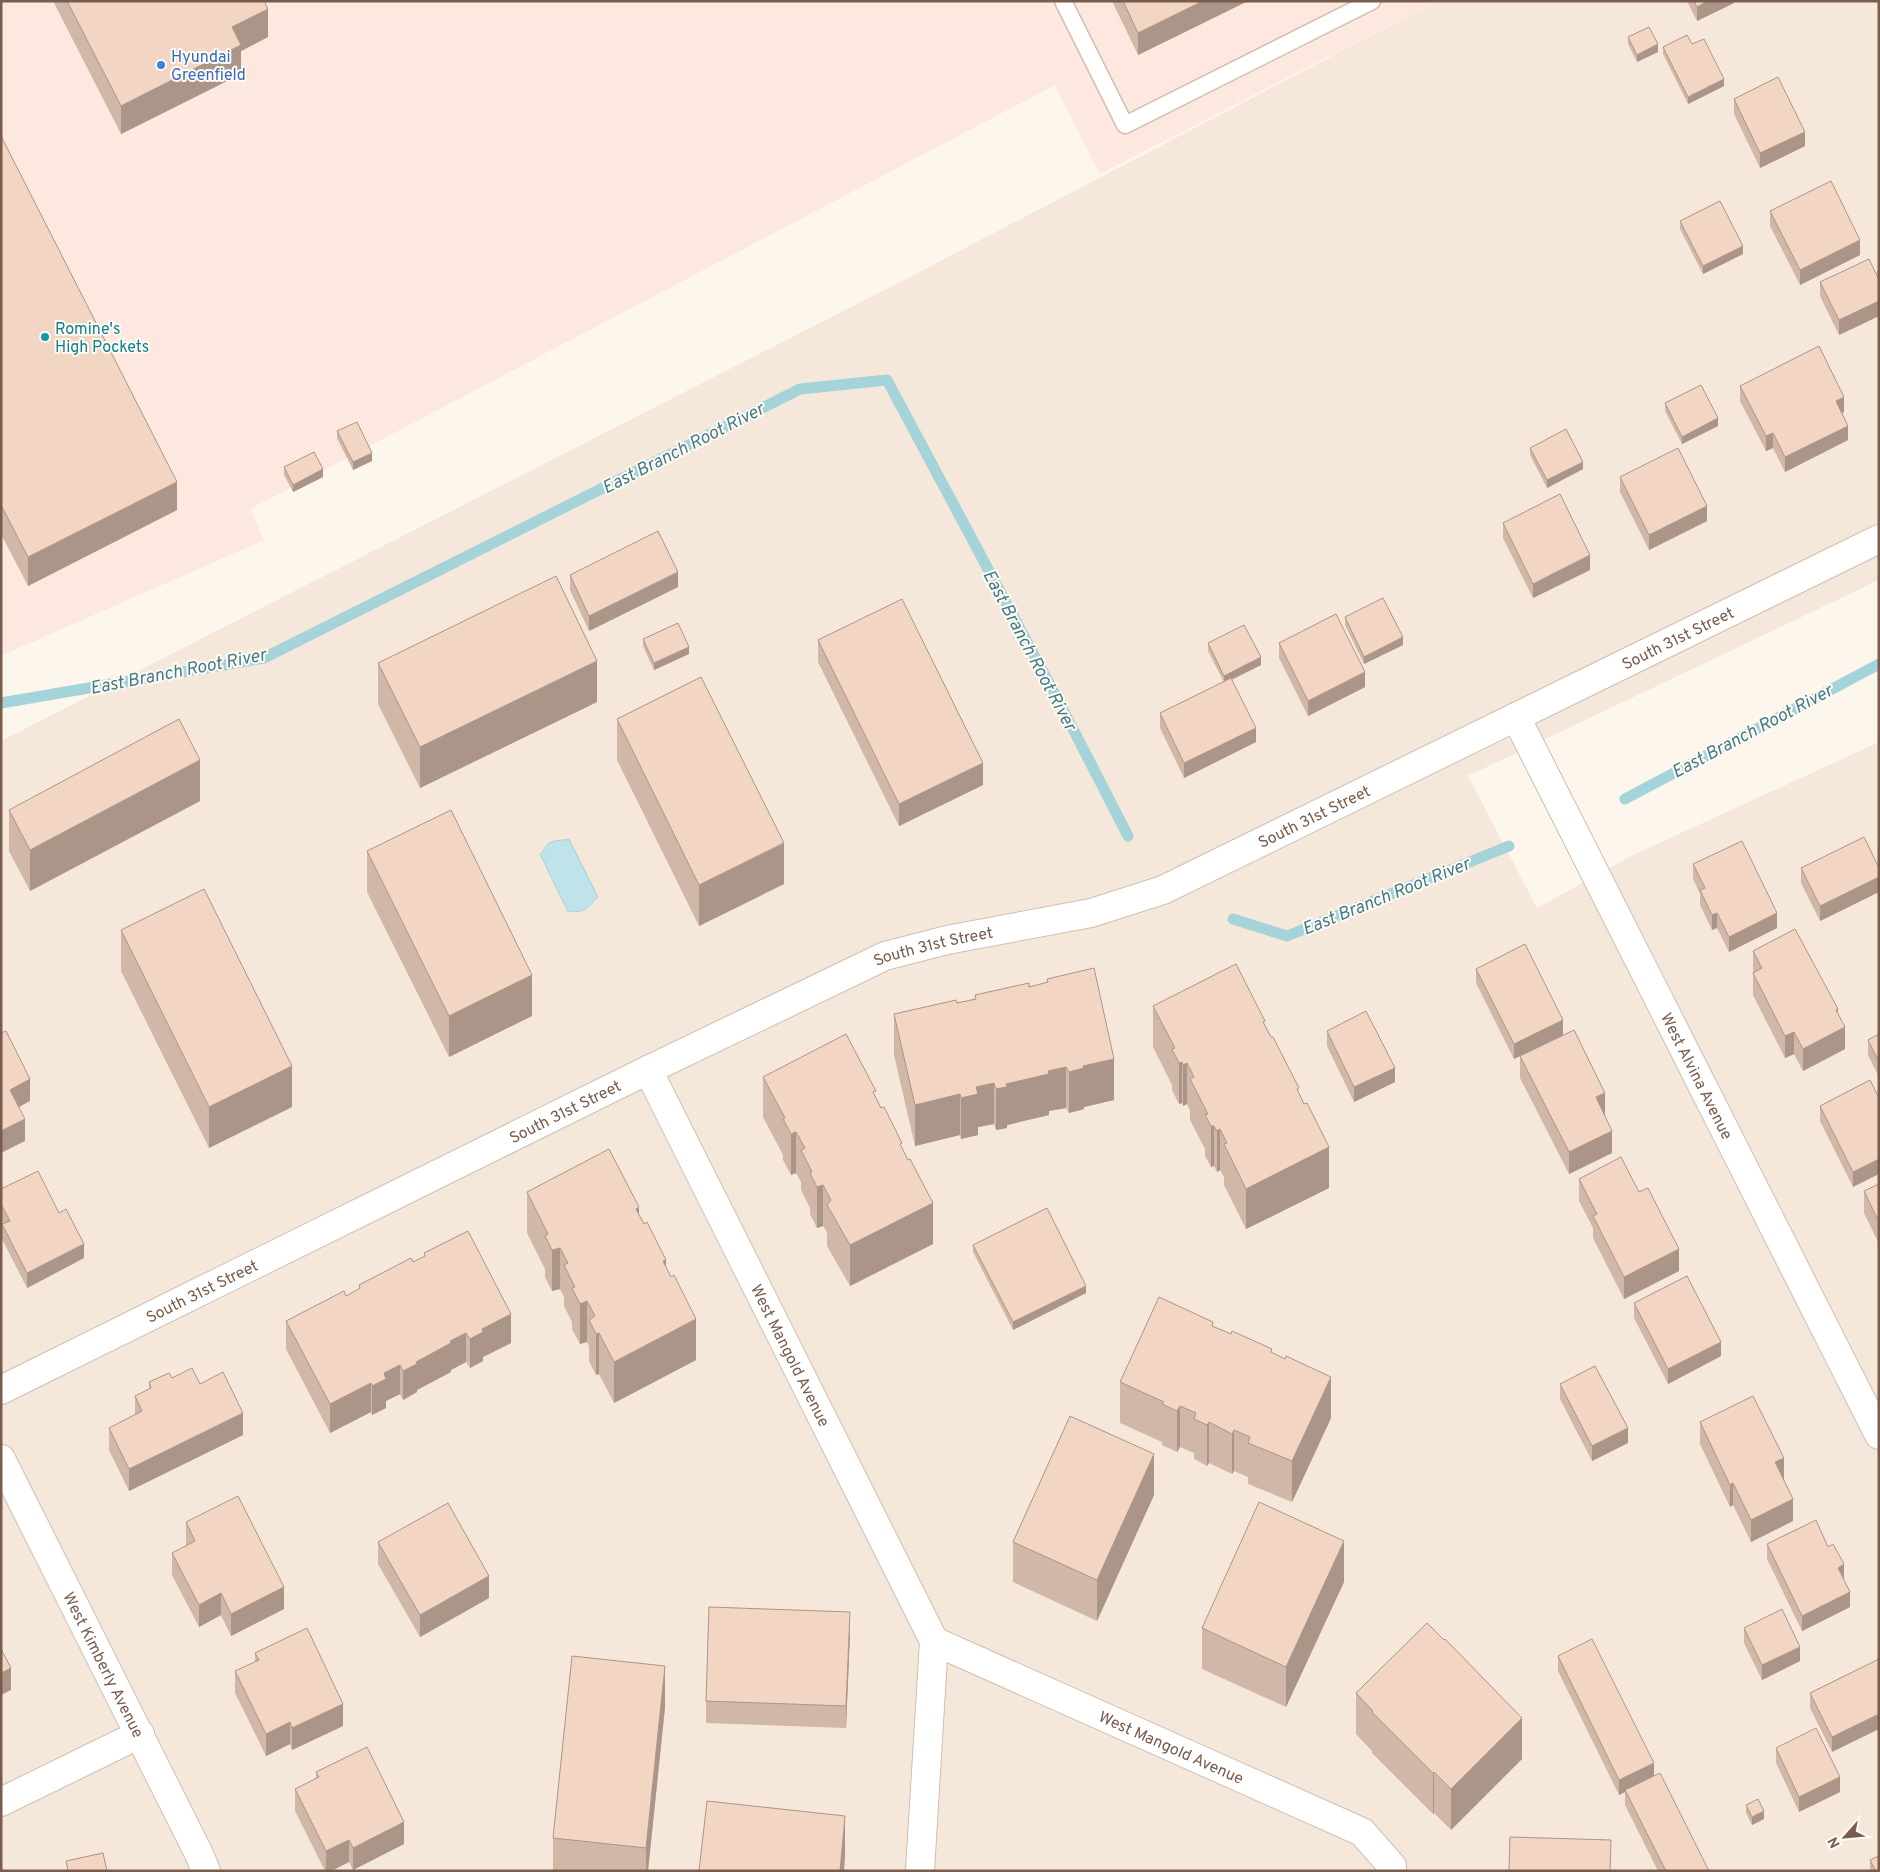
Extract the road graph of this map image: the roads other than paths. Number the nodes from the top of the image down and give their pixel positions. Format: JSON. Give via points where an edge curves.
{"nodes":[{"id":1,"x":1064,"y":1,"type":"edge"},
{"id":2,"x":1372,"y":1,"type":"edge"},
{"id":3,"x":1879,"y":540,"type":"edge"},
{"id":4,"x":1516,"y":717,"type":"junction"},
{"id":5,"x":648,"y":1070,"type":"junction"},
{"id":6,"x":1,"y":1390,"type":"edge"},
{"id":7,"x":1879,"y":1435,"type":"edge"},
{"id":8,"x":1,"y":1460,"type":"edge"},
{"id":9,"x":934,"y":1641,"type":"junction"},
{"id":10,"x":140,"y":1734,"type":"junction"},
{"id":11,"x":1,"y":1802,"type":"edge"},
{"id":12,"x":206,"y":1871,"type":"edge"},
{"id":13,"x":920,"y":1871,"type":"edge"},
{"id":14,"x":1392,"y":1871,"type":"edge"}],
"edges":[{"from":1,"to":2,"type":"lane","via":[[1125,125]]},
{"from":3,"to":4,"type":"street","name":"South 31st Street"},
{"from":4,"to":5,"type":"street","name":"South 31st Street","via":[[1163,890],[1092,913],[947,940],[885,956]]},
{"from":4,"to":7,"type":"street","name":"West Alvina Avenue"},
{"from":5,"to":6,"type":"street","name":"South 31st Street"},
{"from":5,"to":9,"type":"street","name":"West Mangold Avenue"},
{"from":8,"to":10,"type":"street","name":"West Kimberly Avenue"},
{"from":9,"to":13,"type":"street"},
{"from":9,"to":14,"type":"street","name":"West Mangold Avenue","via":[[1362,1832],[1392,1866]]},
{"from":10,"to":11,"type":"street"},
{"from":10,"to":12,"type":"street","name":"West Kimberly Avenue"}]}
